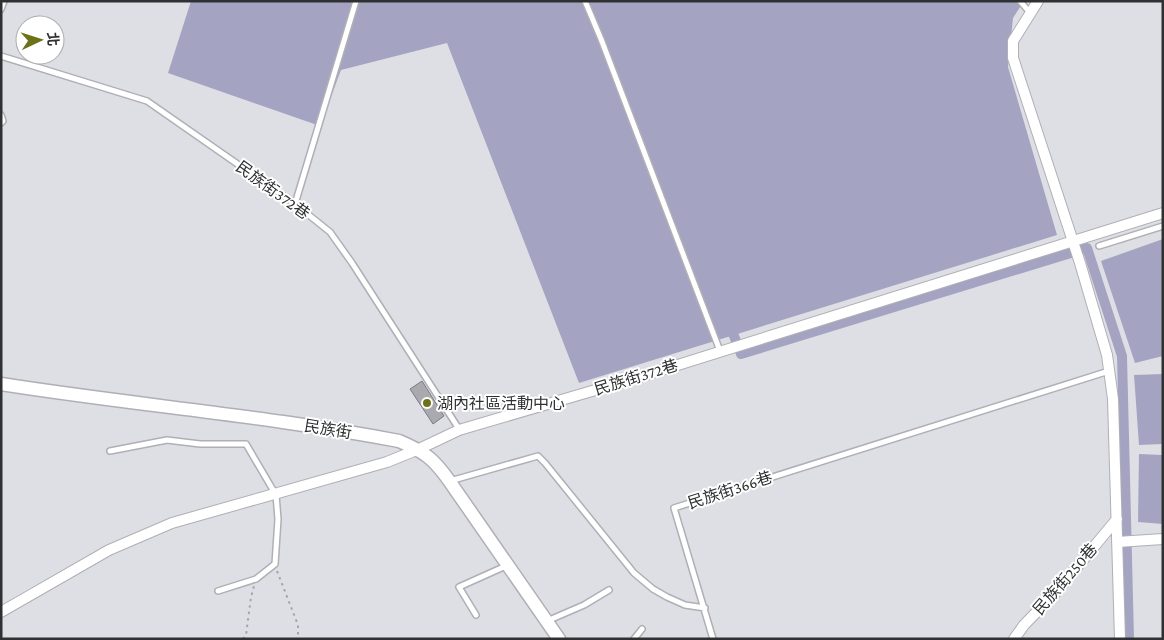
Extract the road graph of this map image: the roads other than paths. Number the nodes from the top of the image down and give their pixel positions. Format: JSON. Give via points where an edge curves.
{"nodes":[{"id":1,"x":4,"y":1,"type":"edge"},
{"id":2,"x":356,"y":1,"type":"edge"},
{"id":3,"x":585,"y":1,"type":"edge"},
{"id":4,"x":1020,"y":1,"type":"edge"},
{"id":5,"x":1038,"y":1,"type":"edge"},
{"id":6,"x":1,"y":9,"type":"edge"},
{"id":7,"x":1031,"y":14,"type":"junction"},
{"id":8,"x":1,"y":56,"type":"edge"},
{"id":9,"x":1,"y":115,"type":"edge"},
{"id":10,"x":1,"y":123,"type":"edge"},
{"id":11,"x":295,"y":204,"type":"junction"},
{"id":12,"x":1163,"y":213,"type":"edge"},
{"id":13,"x":1163,"y":226,"type":"edge"},
{"id":14,"x":1073,"y":241,"type":"junction"},
{"id":15,"x":1099,"y":246,"type":"dead end"},
{"id":16,"x":723,"y":350,"type":"junction"},
{"id":17,"x":1108,"y":370,"type":"junction"},
{"id":18,"x":1,"y":384,"type":"edge"},
{"id":19,"x":460,"y":430,"type":"junction"},
{"id":20,"x":419,"y":449,"type":"junction"},
{"id":21,"x":110,"y":452,"type":"dead end"},
{"id":22,"x":450,"y":482,"type":"junction"},
{"id":23,"x":276,"y":494,"type":"junction"},
{"id":24,"x":1117,"y":519,"type":"junction"},
{"id":25,"x":1163,"y":539,"type":"edge"},
{"id":26,"x":1123,"y":541,"type":"junction"},
{"id":27,"x":508,"y":565,"type":"junction"},
{"id":28,"x":609,"y":590,"type":"dead end"},
{"id":29,"x":218,"y":591,"type":"dead end"},
{"id":30,"x":705,"y":608,"type":"junction"},
{"id":31,"x":1,"y":612,"type":"edge"},
{"id":32,"x":476,"y":615,"type":"dead end"},
{"id":33,"x":547,"y":621,"type":"junction"},
{"id":34,"x":642,"y":629,"type":"dead end"},
{"id":35,"x":559,"y":639,"type":"edge"},
{"id":36,"x":634,"y":639,"type":"edge"},
{"id":37,"x":713,"y":639,"type":"edge"},
{"id":38,"x":1014,"y":639,"type":"edge"},
{"id":39,"x":1120,"y":639,"type":"edge"}],
"edges":[{"from":1,"to":6,"type":"lane"},
{"from":2,"to":11,"type":"lane"},
{"from":3,"to":16,"type":"lane"},
{"from":4,"to":7,"type":"lane"},
{"from":5,"to":7,"type":"street"},
{"from":7,"to":14,"type":"street","via":[[1013,41],[1013,58]]},
{"from":8,"to":11,"type":"lane","name":"民族街372巷","via":[[147,102]]},
{"from":9,"to":10,"type":"lane"},
{"from":11,"to":19,"type":"lane","name":"民族街372巷","via":[[330,232],[341,246]]},
{"from":12,"to":14,"type":"street","name":"民族街372巷"},
{"from":13,"to":15,"type":"lane"},
{"from":14,"to":16,"type":"street","name":"民族街372巷"},
{"from":14,"to":17,"type":"street","via":[[1107,355]]},
{"from":16,"to":19,"type":"street","name":"民族街372巷"},
{"from":17,"to":24,"type":"street","via":[[1113,399]]},
{"from":17,"to":30,"type":"lane","name":"民族街366巷","via":[[674,508]]},
{"from":18,"to":20,"type":"street","name":"民族街","via":[[261,418],[399,441]]},
{"from":19,"to":20,"type":"street","name":"民族街372巷"},
{"from":20,"to":22,"type":"street","name":"民族街","via":[[436,463]]},
{"from":20,"to":23,"type":"street","name":"民族街372巷","via":[[387,462]]},
{"from":21,"to":23,"type":"lane","via":[[167,440],[246,444]]},
{"from":22,"to":27,"type":"street","name":"民族街"},
{"from":22,"to":30,"type":"lane","via":[[538,456],[634,573],[667,597],[685,605]]},
{"from":23,"to":29,"type":"lane","via":[[275,564],[256,579]]},
{"from":23,"to":31,"type":"street","name":"民族街372巷","via":[[172,523],[118,546]]},
{"from":24,"to":26,"type":"street"},
{"from":24,"to":38,"type":"street","name":"民族街250巷"},
{"from":25,"to":26,"type":"street"},
{"from":26,"to":39,"type":"street"},
{"from":27,"to":32,"type":"lane","via":[[459,588]]},
{"from":27,"to":33,"type":"street","name":"民族街"},
{"from":28,"to":33,"type":"lane"},
{"from":30,"to":37,"type":"lane"},
{"from":33,"to":35,"type":"street","name":"民族街"},
{"from":34,"to":36,"type":"lane"}]}
